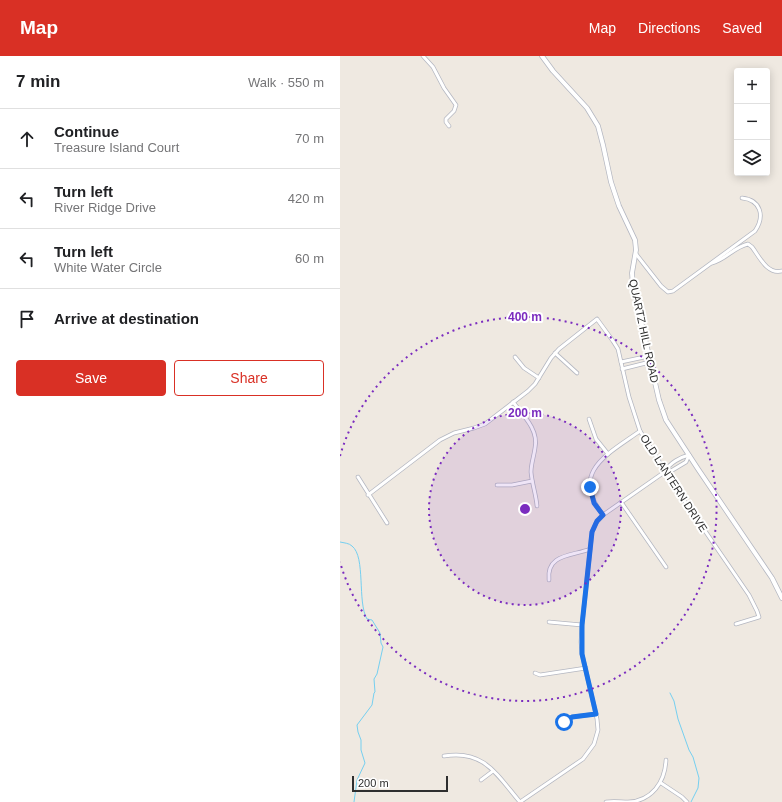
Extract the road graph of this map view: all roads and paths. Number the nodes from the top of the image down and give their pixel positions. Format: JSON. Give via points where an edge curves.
{"nodes":[{"id":1,"x":423,"y":56,"type":"edge"},
{"id":2,"x":542,"y":56,"type":"edge"},
{"id":3,"x":449,"y":126,"type":"dead end"},
{"id":4,"x":742,"y":198,"type":"dead end"},
{"id":5,"x":636,"y":254,"type":"junction"},
{"id":6,"x":710,"y":264,"type":"junction"},
{"id":7,"x":782,"y":271,"type":"edge"},
{"id":8,"x":555,"y":353,"type":"junction"},
{"id":9,"x":649,"y":356,"type":"junction"},
{"id":10,"x":515,"y":357,"type":"dead end"},
{"id":11,"x":621,"y":362,"type":"junction"},
{"id":12,"x":650,"y":362,"type":"junction"},
{"id":13,"x":622,"y":369,"type":"junction"},
{"id":14,"x":578,"y":373,"type":"dead end"},
{"id":15,"x":539,"y":378,"type":"junction"},
{"id":16,"x":513,"y":402,"type":"junction"},
{"id":17,"x":589,"y":419,"type":"dead end"},
{"id":18,"x":640,"y":431,"type":"junction"},
{"id":19,"x":608,"y":454,"type":"junction"},
{"id":20,"x":689,"y":455,"type":"junction"},
{"id":21,"x":666,"y":471,"type":"junction"},
{"id":22,"x":358,"y":477,"type":"dead end"},
{"id":23,"x":532,"y":481,"type":"junction"},
{"id":24,"x":498,"y":485,"type":"dead end"},
{"id":25,"x":368,"y":496,"type":"junction"},
{"id":26,"x":621,"y":502,"type":"junction"},
{"id":27,"x":537,"y":506,"type":"dead end"},
{"id":28,"x":603,"y":515,"type":"junction"},
{"id":29,"x":387,"y":523,"type":"dead end"},
{"id":30,"x":590,"y":549,"type":"junction"},
{"id":31,"x":666,"y":568,"type":"dead end"},
{"id":32,"x":549,"y":580,"type":"dead end"},
{"id":33,"x":782,"y":598,"type":"edge"},
{"id":34,"x":549,"y":622,"type":"dead end"},
{"id":35,"x":736,"y":624,"type":"dead end"},
{"id":36,"x":582,"y":625,"type":"junction"},
{"id":37,"x":586,"y":668,"type":"junction"},
{"id":38,"x":535,"y":673,"type":"dead end"},
{"id":39,"x":596,"y":714,"type":"junction"},
{"id":40,"x":564,"y":722,"type":"dead end"},
{"id":41,"x":444,"y":756,"type":"dead end"},
{"id":42,"x":666,"y":760,"type":"dead end"},
{"id":43,"x":493,"y":771,"type":"junction"},
{"id":44,"x":481,"y":780,"type":"dead end"},
{"id":45,"x":661,"y":784,"type":"junction"},
{"id":46,"x":520,"y":802,"type":"edge"},
{"id":47,"x":606,"y":802,"type":"edge"},
{"id":48,"x":628,"y":802,"type":"edge"},
{"id":49,"x":687,"y":802,"type":"edge"}],
"edges":[{"from":1,"to":3,"type":"street","via":[[433,67],[456,105],[446,119]]},
{"from":2,"to":5,"type":"street","name":"QUARTZ HILL ROAD","via":[[595,120],[601,134],[611,182],[633,236]]},
{"from":4,"to":6,"type":"street","via":[[752,200],[758,208],[761,216],[758,227]]},
{"from":5,"to":6,"type":"street","via":[[669,293]]},
{"from":5,"to":9,"type":"street","name":"QUARTZ HILL ROAD","via":[[632,273],[633,286]]},
{"from":6,"to":7,"type":"street","via":[[748,244],[770,270]]},
{"from":8,"to":11,"type":"street","name":"OLD LANTERN DRIVE","via":[[597,319],[615,343]]},
{"from":8,"to":14,"type":"street"},
{"from":8,"to":15,"type":"street"},
{"from":9,"to":11,"type":"street"},
{"from":9,"to":12,"type":"street","name":"QUARTZ HILL ROAD"},
{"from":10,"to":15,"type":"street","via":[[524,368]]},
{"from":11,"to":13,"type":"street","name":"OLD LANTERN DRIVE"},
{"from":12,"to":13,"type":"street"},
{"from":12,"to":20,"type":"street","name":"QUARTZ HILL ROAD","via":[[664,415]]},
{"from":13,"to":18,"type":"street","name":"OLD LANTERN DRIVE"},
{"from":15,"to":16,"type":"street"},
{"from":16,"to":23,"type":"street","via":[[532,428],[536,438],[531,467]]},
{"from":16,"to":25,"type":"street","via":[[485,424],[440,440]]},
{"from":17,"to":19,"type":"street","via":[[596,439]]},
{"from":18,"to":19,"type":"street"},
{"from":18,"to":21,"type":"street","name":"OLD LANTERN DRIVE"},
{"from":19,"to":28,"type":"street","via":[[596,466],[590,487],[594,503]]},
{"from":20,"to":21,"type":"street","via":[[667,467]]},
{"from":20,"to":21,"type":"street","via":[[686,462],[671,471]]},
{"from":20,"to":33,"type":"street","name":"QUARTZ HILL ROAD","via":[[772,578]]},
{"from":21,"to":26,"type":"street"},
{"from":21,"to":35,"type":"street","name":"OLD LANTERN DRIVE","via":[[757,611],[759,617]]},
{"from":22,"to":25,"type":"street"},
{"from":23,"to":24,"type":"street"},
{"from":23,"to":27,"type":"street"},
{"from":25,"to":29,"type":"street"},
{"from":26,"to":28,"type":"street"},
{"from":26,"to":31,"type":"street"},
{"from":28,"to":30,"type":"street","via":[[593,529]]},
{"from":30,"to":32,"type":"street","via":[[558,560],[550,570]]},
{"from":30,"to":36,"type":"street"},
{"from":34,"to":36,"type":"street"},
{"from":36,"to":37,"type":"street","via":[[582,648]]},
{"from":37,"to":38,"type":"street","via":[[540,675]]},
{"from":37,"to":39,"type":"street"},
{"from":39,"to":40,"type":"street","via":[[572,717]]},
{"from":39,"to":46,"type":"street","via":[[597,735],[586,756]]},
{"from":41,"to":43,"type":"street","via":[[471,756],[484,762]]},
{"from":42,"to":45,"type":"street"},
{"from":43,"to":44,"type":"street"},
{"from":43,"to":46,"type":"street"},
{"from":45,"to":48,"type":"street","via":[[643,798]]},
{"from":45,"to":49,"type":"street"},
{"from":47,"to":48,"type":"street"}]}
